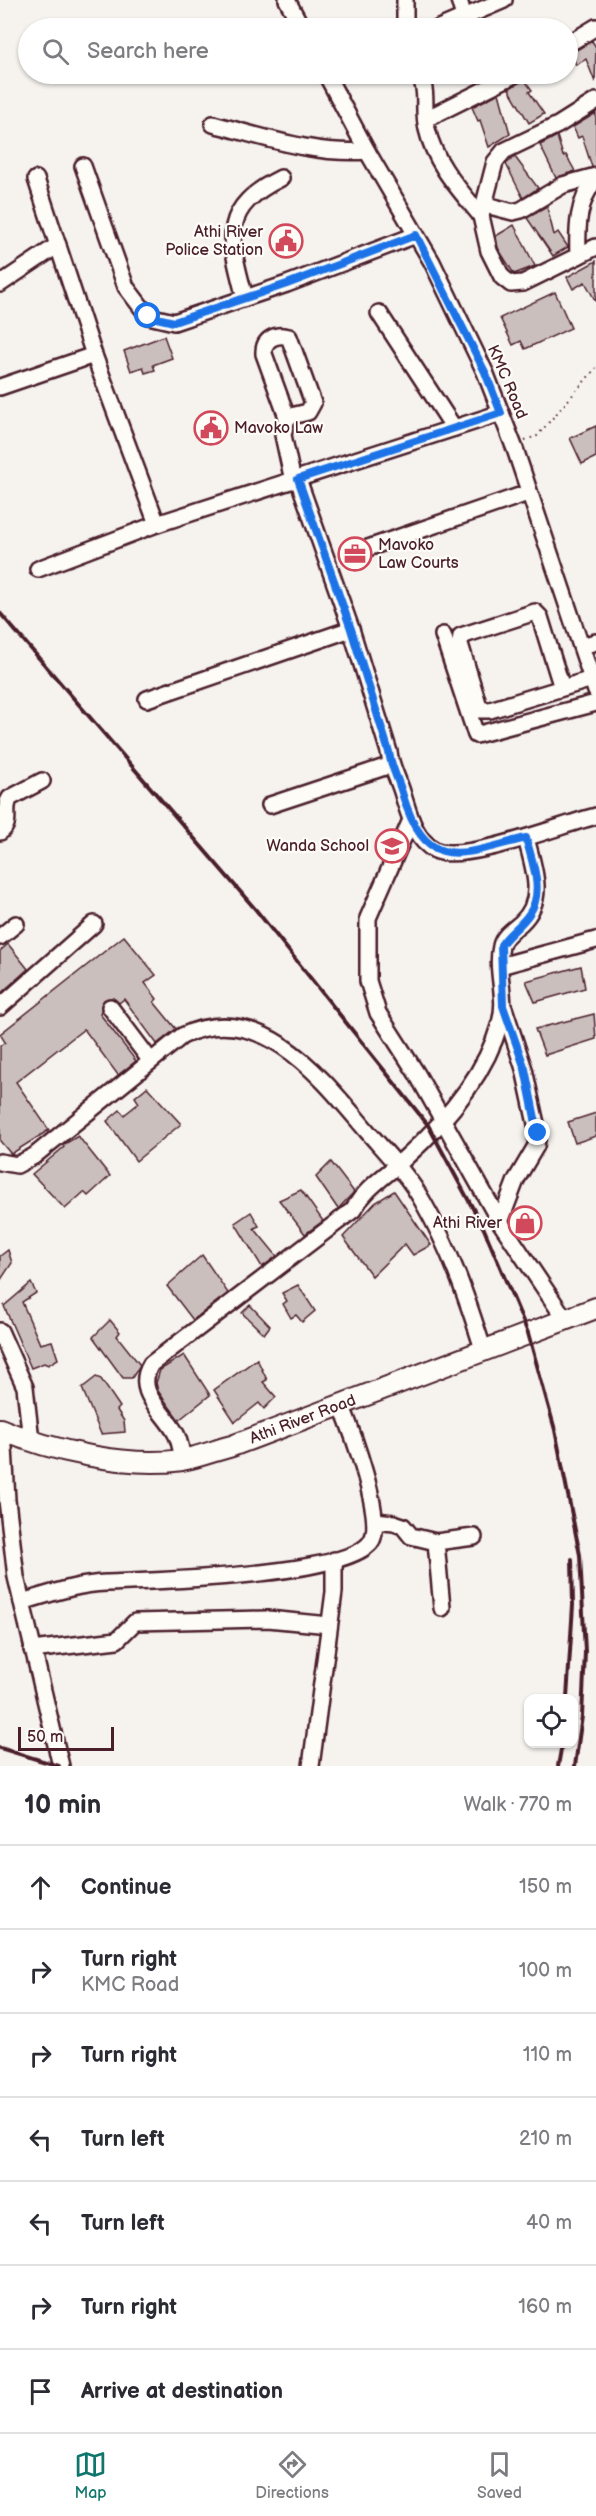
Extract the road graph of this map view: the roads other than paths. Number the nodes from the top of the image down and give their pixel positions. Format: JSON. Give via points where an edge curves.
{"nodes":[{"id":1,"x":287,"y":0,"type":"edge"},
{"id":2,"x":405,"y":0,"type":"edge"},
{"id":3,"x":459,"y":0,"type":"edge"},
{"id":4,"x":504,"y":0,"type":"edge"},
{"id":5,"x":464,"y":17,"type":"joint"},
{"id":6,"x":297,"y":18,"type":"edge"},
{"id":7,"x":405,"y":18,"type":"edge"},
{"id":8,"x":596,"y":27,"type":"edge"},
{"id":9,"x":578,"y":38,"type":"edge"},
{"id":10,"x":331,"y":84,"type":"edge"},
{"id":11,"x":423,"y":84,"type":"edge"},
{"id":12,"x":496,"y":84,"type":"edge"},
{"id":13,"x":596,"y":101,"type":"edge"},
{"id":14,"x":426,"y":119,"type":"junction"},
{"id":15,"x":213,"y":124,"type":"dead end"},
{"id":16,"x":366,"y":151,"type":"junction"},
{"id":17,"x":83,"y":166,"type":"dead end"},
{"id":18,"x":596,"y":177,"type":"edge"},
{"id":19,"x":281,"y":178,"type":"dead end"},
{"id":20,"x":36,"y":179,"type":"dead end"},
{"id":21,"x":483,"y":210,"type":"junction"},
{"id":22,"x":416,"y":235,"type":"junction"},
{"id":23,"x":58,"y":245,"type":"junction"},
{"id":24,"x":596,"y":247,"type":"edge"},
{"id":25,"x":578,"y":256,"type":"junction"},
{"id":26,"x":0,"y":284,"type":"edge"},
{"id":27,"x":245,"y":298,"type":"junction"},
{"id":28,"x":379,"y":313,"type":"dead end"},
{"id":29,"x":94,"y":355,"type":"junction"},
{"id":30,"x":0,"y":387,"type":"edge"},
{"id":31,"x":501,"y":413,"type":"junction"},
{"id":32,"x":287,"y":417,"type":"junction"},
{"id":33,"x":454,"y":428,"type":"junction"},
{"id":34,"x":296,"y":480,"type":"junction"},
{"id":35,"x":528,"y":494,"type":"junction"},
{"id":36,"x":157,"y":524,"type":"junction"},
{"id":37,"x":365,"y":549,"type":"dead end"},
{"id":38,"x":38,"y":569,"type":"dead end"},
{"id":39,"x":351,"y":629,"type":"junction"},
{"id":40,"x":443,"y":635,"type":"dead end"},
{"id":41,"x":596,"y":642,"type":"edge"},
{"id":42,"x":581,"y":646,"type":"junction"},
{"id":43,"x":594,"y":685,"type":"edge"},
{"id":44,"x":562,"y":688,"type":"junction"},
{"id":45,"x":147,"y":699,"type":"dead end"},
{"id":46,"x":596,"y":703,"type":"edge"},
{"id":47,"x":391,"y":765,"type":"junction"},
{"id":48,"x":42,"y":781,"type":"dead end"},
{"id":49,"x":270,"y":805,"type":"dead end"},
{"id":50,"x":596,"y":816,"type":"edge"},
{"id":51,"x":411,"y":820,"type":"junction"},
{"id":52,"x":2,"y":822,"type":"edge"},
{"id":53,"x":526,"y":838,"type":"junction"},
{"id":54,"x":16,"y":924,"type":"dead end"},
{"id":55,"x":94,"y":924,"type":"dead end"},
{"id":56,"x":0,"y":937,"type":"edge"},
{"id":57,"x":596,"y":940,"type":"edge"},
{"id":58,"x":500,"y":966,"type":"junction"},
{"id":59,"x":503,"y":1006,"type":"junction"},
{"id":60,"x":0,"y":1007,"type":"edge"},
{"id":61,"x":110,"y":1007,"type":"dead end"},
{"id":62,"x":150,"y":1060,"type":"junction"},
{"id":63,"x":443,"y":1119,"type":"junction"},
{"id":64,"x":0,"y":1162,"type":"edge"},
{"id":65,"x":398,"y":1165,"type":"junction"},
{"id":66,"x":500,"y":1222,"type":"junction"},
{"id":67,"x":596,"y":1308,"type":"edge"},
{"id":68,"x":565,"y":1319,"type":"junction"},
{"id":69,"x":0,"y":1331,"type":"edge"},
{"id":70,"x":483,"y":1349,"type":"junction"},
{"id":71,"x":341,"y":1404,"type":"junction"},
{"id":72,"x":2,"y":1430,"type":"edge"},
{"id":73,"x":31,"y":1440,"type":"junction"},
{"id":74,"x":183,"y":1460,"type":"junction"},
{"id":75,"x":375,"y":1521,"type":"junction"},
{"id":76,"x":474,"y":1537,"type":"dead end"},
{"id":77,"x":436,"y":1542,"type":"junction"},
{"id":78,"x":334,"y":1560,"type":"junction"},
{"id":79,"x":22,"y":1602,"type":"junction"},
{"id":80,"x":442,"y":1608,"type":"dead end"},
{"id":81,"x":329,"y":1625,"type":"junction"},
{"id":82,"x":32,"y":1650,"type":"junction"},
{"id":83,"x":61,"y":1766,"type":"edge"},
{"id":84,"x":311,"y":1766,"type":"edge"}],
"edges":[{"from":1,"to":6,"type":"street"},
{"from":2,"to":7,"type":"street"},
{"from":3,"to":5,"type":"street"},
{"from":4,"to":5,"type":"street"},
{"from":8,"to":9,"type":"street"},
{"from":10,"to":16,"type":"street","name":"KMC Road"},
{"from":11,"to":14,"type":"street"},
{"from":12,"to":14,"type":"street"},
{"from":13,"to":21,"type":"street","via":[[504,151],[495,162]]},
{"from":14,"to":21,"type":"street","via":[[433,147],[448,178]]},
{"from":15,"to":16,"type":"street","via":[[318,150]]},
{"from":16,"to":22,"type":"street","name":"KMC Road"},
{"from":17,"to":27,"type":"street","via":[[126,287],[148,316],[174,322]]},
{"from":18,"to":21,"type":"street","via":[[563,185],[521,210]]},
{"from":18,"to":25,"type":"street","via":[[579,215]]},
{"from":19,"to":27,"type":"street","via":[[256,191],[244,204],[234,226],[232,250]]},
{"from":20,"to":23,"type":"street"},
{"from":21,"to":25,"type":"street","via":[[489,250],[502,277],[511,285]]},
{"from":22,"to":27,"type":"street"},
{"from":22,"to":31,"type":"street","name":"KMC Road","via":[[485,372]]},
{"from":23,"to":26,"type":"street"},
{"from":23,"to":29,"type":"street"},
{"from":24,"to":25,"type":"street"},
{"from":28,"to":33,"type":"street"},
{"from":29,"to":30,"type":"street"},
{"from":29,"to":36,"type":"street"},
{"from":31,"to":33,"type":"street"},
{"from":31,"to":35,"type":"street","name":"KMC Road"},
{"from":32,"to":32,"type":"street","via":[[264,354],[268,340],[281,334],[289,337],[313,403],[308,411]]},
{"from":32,"to":34,"type":"street","via":[[283,435]]},
{"from":33,"to":34,"type":"street"},
{"from":34,"to":36,"type":"street"},
{"from":34,"to":39,"type":"street"},
{"from":35,"to":37,"type":"street"},
{"from":35,"to":42,"type":"street","name":"KMC Road"},
{"from":36,"to":38,"type":"street"},
{"from":39,"to":45,"type":"street"},
{"from":39,"to":47,"type":"street"},
{"from":40,"to":46,"type":"street","via":[[477,735]]},
{"from":41,"to":42,"type":"street"},
{"from":42,"to":43,"type":"street","name":"KMC Road"},
{"from":43,"to":44,"type":"street"},
{"from":44,"to":44,"type":"street","via":[[540,617],[535,612],[461,636],[480,710]]},
{"from":47,"to":49,"type":"street"},
{"from":47,"to":51,"type":"street"},
{"from":48,"to":52,"type":"street","via":[[10,798]]},
{"from":50,"to":53,"type":"street"},
{"from":51,"to":53,"type":"street","via":[[424,841],[444,852],[469,851]]},
{"from":51,"to":63,"type":"street","via":[[368,918],[368,981],[378,1013]]},
{"from":53,"to":58,"type":"street","via":[[537,900],[501,945]]},
{"from":54,"to":56,"type":"street"},
{"from":55,"to":60,"type":"street"},
{"from":57,"to":58,"type":"street"},
{"from":58,"to":59,"type":"street"},
{"from":59,"to":63,"type":"street","via":[[490,1051]]},
{"from":59,"to":66,"type":"street","via":[[525,1069],[538,1133],[536,1146],[516,1180]]},
{"from":61,"to":62,"type":"street"},
{"from":62,"to":64,"type":"street","via":[[34,1156],[17,1165]]},
{"from":62,"to":65,"type":"street","via":[[182,1036],[209,1026],[242,1029],[273,1040],[313,1070]]},
{"from":63,"to":65,"type":"street"},
{"from":63,"to":66,"type":"street"},
{"from":65,"to":70,"type":"street","via":[[423,1202],[462,1282]]},
{"from":65,"to":74,"type":"street","via":[[367,1187],[353,1210],[151,1364],[145,1374],[147,1392],[174,1430]]},
{"from":66,"to":68,"type":"street"},
{"from":67,"to":68,"type":"main road","name":"Athi River Road"},
{"from":68,"to":70,"type":"main road","name":"Athi River Road"},
{"from":69,"to":73,"type":"street","via":[[25,1387]]},
{"from":70,"to":71,"type":"main road","name":"Athi River Road"},
{"from":71,"to":74,"type":"main road","name":"Athi River Road","via":[[232,1446]]},
{"from":71,"to":75,"type":"street","via":[[355,1437]]},
{"from":72,"to":73,"type":"main road","name":"Athi River Road"},
{"from":72,"to":79,"type":"street","via":[[7,1500]]},
{"from":73,"to":74,"type":"main road","name":"Athi River Road","via":[[79,1453],[142,1461]]},
{"from":75,"to":77,"type":"street","via":[[403,1526],[411,1536]]},
{"from":75,"to":78,"type":"street","via":[[372,1541],[365,1548]]},
{"from":76,"to":77,"type":"street"},
{"from":77,"to":80,"type":"street"},
{"from":78,"to":79,"type":"street","via":[[291,1569],[164,1582],[105,1583]]},
{"from":78,"to":81,"type":"street"},
{"from":79,"to":82,"type":"street"},
{"from":81,"to":82,"type":"street","via":[[268,1619],[135,1622],[117,1640]]},
{"from":81,"to":84,"type":"street"},
{"from":82,"to":83,"type":"street"}]}
